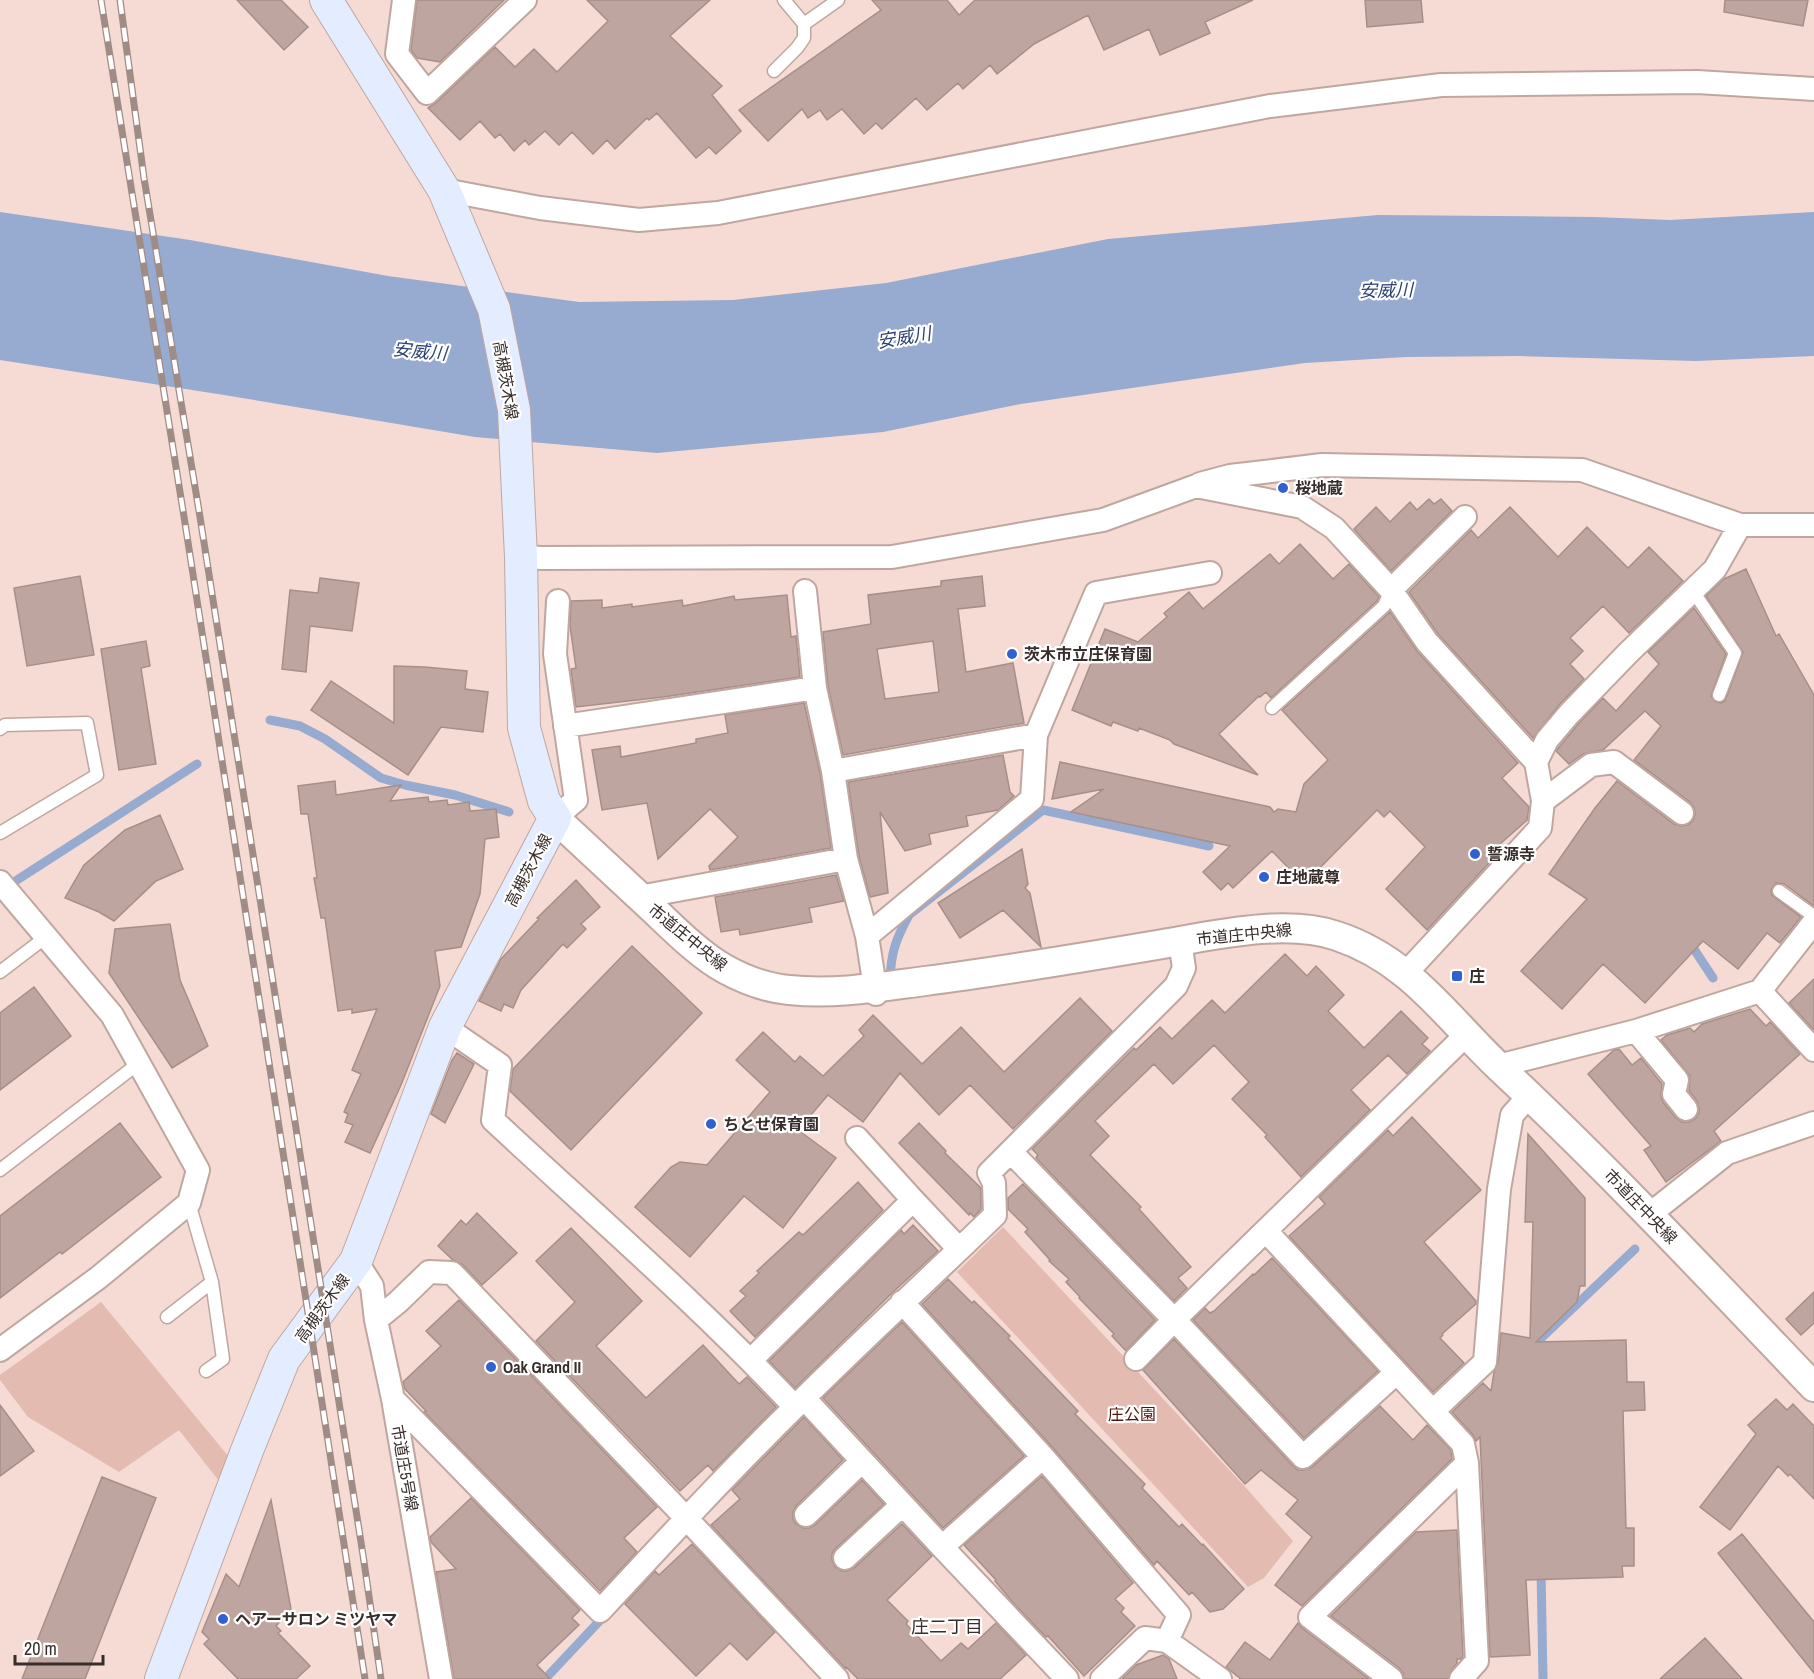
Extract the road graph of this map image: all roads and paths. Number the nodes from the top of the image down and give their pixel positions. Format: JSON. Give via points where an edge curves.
{"nodes":[{"id":1,"x":326,"y":0,"type":"edge"},
{"id":2,"x":404,"y":0,"type":"edge"},
{"id":3,"x":525,"y":0,"type":"edge"},
{"id":4,"x":784,"y":0,"type":"edge"},
{"id":5,"x":838,"y":0,"type":"edge"},
{"id":6,"x":804,"y":24,"type":"junction"},
{"id":7,"x":774,"y":70,"type":"dead end"},
{"id":8,"x":1814,"y":89,"type":"edge"},
{"id":9,"x":444,"y":190,"type":"junction"},
{"id":10,"x":1196,"y":486,"type":"junction"},
{"id":11,"x":1465,"y":517,"type":"dead end"},
{"id":12,"x":1740,"y":525,"type":"junction"},
{"id":13,"x":1814,"y":525,"type":"edge"},
{"id":14,"x":521,"y":557,"type":"junction"},
{"id":15,"x":1210,"y":573,"type":"dead end"},
{"id":16,"x":1391,"y":590,"type":"junction"},
{"id":17,"x":805,"y":591,"type":"dead end"},
{"id":18,"x":1693,"y":591,"type":"junction"},
{"id":19,"x":558,"y":601,"type":"dead end"},
{"id":20,"x":815,"y":688,"type":"junction"},
{"id":21,"x":1719,"y":695,"type":"dead end"},
{"id":22,"x":1272,"y":708,"type":"dead end"},
{"id":23,"x":565,"y":726,"type":"junction"},
{"id":24,"x":0,"y":729,"type":"edge"},
{"id":25,"x":1036,"y":735,"type":"junction"},
{"id":26,"x":1536,"y":762,"type":"junction"},
{"id":27,"x":833,"y":771,"type":"junction"},
{"id":28,"x":1543,"y":801,"type":"junction"},
{"id":29,"x":1682,"y":813,"type":"dead end"},
{"id":30,"x":555,"y":818,"type":"junction"},
{"id":31,"x":0,"y":833,"type":"edge"},
{"id":32,"x":846,"y":859,"type":"junction"},
{"id":33,"x":0,"y":882,"type":"edge"},
{"id":34,"x":1779,"y":891,"type":"dead end"},
{"id":35,"x":639,"y":897,"type":"junction"},
{"id":36,"x":1814,"y":916,"type":"edge"},
{"id":37,"x":1814,"y":922,"type":"edge"},
{"id":38,"x":867,"y":936,"type":"junction"},
{"id":39,"x":46,"y":937,"type":"junction"},
{"id":40,"x":1180,"y":941,"type":"junction"},
{"id":41,"x":0,"y":972,"type":"edge"},
{"id":42,"x":1406,"y":973,"type":"junction"},
{"id":43,"x":875,"y":991,"type":"junction"},
{"id":44,"x":1760,"y":991,"type":"junction"},
{"id":45,"x":446,"y":1027,"type":"junction"},
{"id":46,"x":1636,"y":1031,"type":"junction"},
{"id":47,"x":1467,"y":1034,"type":"junction"},
{"id":48,"x":1814,"y":1050,"type":"edge"},
{"id":49,"x":139,"y":1063,"type":"junction"},
{"id":50,"x":1498,"y":1066,"type":"junction"},
{"id":51,"x":1530,"y":1095,"type":"junction"},
{"id":52,"x":1686,"y":1109,"type":"dead end"},
{"id":53,"x":1814,"y":1123,"type":"edge"},
{"id":54,"x":857,"y":1138,"type":"dead end"},
{"id":55,"x":1011,"y":1152,"type":"junction"},
{"id":56,"x":0,"y":1170,"type":"edge"},
{"id":57,"x":913,"y":1200,"type":"junction"},
{"id":58,"x":189,"y":1203,"type":"junction"},
{"id":59,"x":1650,"y":1214,"type":"junction"},
{"id":60,"x":1266,"y":1231,"type":"junction"},
{"id":61,"x":959,"y":1249,"type":"junction"},
{"id":62,"x":356,"y":1261,"type":"junction"},
{"id":63,"x":212,"y":1282,"type":"junction"},
{"id":64,"x":902,"y":1302,"type":"junction"},
{"id":65,"x":167,"y":1317,"type":"dead end"},
{"id":66,"x":376,"y":1320,"type":"junction"},
{"id":67,"x":1174,"y":1320,"type":"junction"},
{"id":68,"x":0,"y":1350,"type":"edge"},
{"id":69,"x":1136,"y":1359,"type":"dead end"},
{"id":70,"x":751,"y":1360,"type":"junction"},
{"id":71,"x":206,"y":1371,"type":"dead end"},
{"id":72,"x":1396,"y":1373,"type":"junction"},
{"id":73,"x":1814,"y":1387,"type":"edge"},
{"id":74,"x":393,"y":1399,"type":"junction"},
{"id":75,"x":799,"y":1402,"type":"junction"},
{"id":76,"x":1433,"y":1411,"type":"junction"},
{"id":77,"x":1043,"y":1457,"type":"junction"},
{"id":78,"x":862,"y":1461,"type":"junction"},
{"id":79,"x":1467,"y":1463,"type":"junction"},
{"id":80,"x":902,"y":1505,"type":"junction"},
{"id":81,"x":806,"y":1515,"type":"dead end"},
{"id":82,"x":686,"y":1518,"type":"junction"},
{"id":83,"x":942,"y":1547,"type":"junction"},
{"id":84,"x":845,"y":1558,"type":"dead end"},
{"id":85,"x":1167,"y":1641,"type":"junction"},
{"id":86,"x":161,"y":1679,"type":"edge"},
{"id":87,"x":441,"y":1679,"type":"edge"},
{"id":88,"x":837,"y":1679,"type":"edge"},
{"id":89,"x":1068,"y":1679,"type":"edge"},
{"id":90,"x":1101,"y":1679,"type":"edge"},
{"id":91,"x":1220,"y":1679,"type":"edge"},
{"id":92,"x":1391,"y":1679,"type":"edge"},
{"id":93,"x":1461,"y":1679,"type":"edge"}],
"edges":[{"from":1,"to":9,"type":"main road","name":"高槻茨木線"},
{"from":2,"to":3,"type":"street","via":[[397,54],[428,93]]},
{"from":4,"to":6,"type":"lane"},
{"from":5,"to":6,"type":"lane"},
{"from":6,"to":7,"type":"lane","via":[[804,38]]},
{"from":8,"to":9,"type":"street","via":[[1697,82],[1441,86],[1270,106],[718,213],[639,220],[540,208]]},
{"from":9,"to":14,"type":"main road","name":"高槻茨木線","via":[[494,309],[514,410]]},
{"from":10,"to":12,"type":"street","via":[[1230,476],[1322,465],[1582,470]]},
{"from":10,"to":14,"type":"street","via":[[1103,520],[892,557]]},
{"from":10,"to":16,"type":"street","via":[[1302,507],[1334,528]]},
{"from":11,"to":16,"type":"street"},
{"from":12,"to":13,"type":"street"},
{"from":12,"to":18,"type":"street","via":[[1715,569]]},
{"from":14,"to":30,"type":"main road","name":"高槻茨木線","via":[[524,728],[544,801]]},
{"from":15,"to":25,"type":"street","via":[[1096,593]]},
{"from":16,"to":22,"type":"lane","via":[[1384,606]]},
{"from":16,"to":26,"type":"street","via":[[1427,642]]},
{"from":17,"to":20,"type":"street"},
{"from":18,"to":21,"type":"lane","via":[[1735,653]]},
{"from":18,"to":26,"type":"street","via":[[1569,714],[1547,740]]},
{"from":19,"to":23,"type":"street","via":[[555,654]]},
{"from":20,"to":23,"type":"street"},
{"from":20,"to":27,"type":"street"},
{"from":23,"to":30,"type":"street","via":[[576,800]]},
{"from":24,"to":31,"type":"lane","via":[[5,725],[87,723],[97,775]]},
{"from":25,"to":27,"type":"street"},
{"from":25,"to":38,"type":"street","via":[[1032,799]]},
{"from":26,"to":28,"type":"street"},
{"from":27,"to":32,"type":"street"},
{"from":28,"to":29,"type":"street","via":[[1591,765],[1614,762]]},
{"from":28,"to":42,"type":"street","via":[[1540,828]]},
{"from":30,"to":35,"type":"street","name":"市道庄中央線"},
{"from":30,"to":45,"type":"main road","name":"高槻茨木線"},
{"from":32,"to":35,"type":"street"},
{"from":32,"to":38,"type":"street"},
{"from":33,"to":39,"type":"street"},
{"from":34,"to":36,"type":"lane"},
{"from":35,"to":43,"type":"street","name":"市道庄中央線","via":[[721,967],[759,985],[834,993]]},
{"from":37,"to":44,"type":"street"},
{"from":38,"to":43,"type":"street"},
{"from":39,"to":41,"type":"lane"},
{"from":39,"to":49,"type":"street","via":[[112,1015]]},
{"from":40,"to":42,"type":"street","name":"市道庄中央線","via":[[1275,928],[1312,930],[1376,952]]},
{"from":40,"to":43,"type":"street","name":"市道庄中央線"},
{"from":40,"to":55,"type":"street","via":[[1184,968],[1176,986]]},
{"from":42,"to":47,"type":"street","name":"市道庄中央線"},
{"from":44,"to":46,"type":"street"},
{"from":44,"to":48,"type":"street"},
{"from":45,"to":62,"type":"main road","name":"高槻茨木線"},
{"from":45,"to":70,"type":"street","via":[[500,1065],[493,1120]]},
{"from":46,"to":50,"type":"street"},
{"from":46,"to":52,"type":"street","via":[[1677,1080],[1674,1094]]},
{"from":47,"to":50,"type":"street","name":"市道庄中央線"},
{"from":47,"to":60,"type":"street"},
{"from":49,"to":56,"type":"lane"},
{"from":49,"to":58,"type":"street","via":[[198,1170]]},
{"from":50,"to":51,"type":"street","name":"市道庄中央線"},
{"from":51,"to":59,"type":"street","name":"市道庄中央線"},
{"from":51,"to":76,"type":"street","via":[[1512,1115],[1499,1189],[1485,1362]]},
{"from":53,"to":59,"type":"street","via":[[1727,1154]]},
{"from":54,"to":57,"type":"street"},
{"from":55,"to":61,"type":"street","via":[[989,1173],[994,1183],[995,1215]]},
{"from":55,"to":67,"type":"street"},
{"from":57,"to":61,"type":"street"},
{"from":57,"to":70,"type":"street"},
{"from":58,"to":63,"type":"lane"},
{"from":58,"to":68,"type":"street","via":[[98,1278]]},
{"from":59,"to":73,"type":"street","name":"市道庄中央線"},
{"from":60,"to":67,"type":"street"},
{"from":60,"to":72,"type":"street"},
{"from":61,"to":64,"type":"street"},
{"from":62,"to":66,"type":"street","name":"市道庄5号線","via":[[372,1287]]},
{"from":62,"to":86,"type":"main road","name":"高槻茨木線","via":[[284,1359]]},
{"from":63,"to":65,"type":"lane"},
{"from":63,"to":71,"type":"lane","via":[[224,1359]]},
{"from":64,"to":75,"type":"street"},
{"from":64,"to":77,"type":"street"},
{"from":66,"to":74,"type":"street","name":"市道庄5号線"},
{"from":66,"to":82,"type":"street","via":[[429,1272],[452,1273]]},
{"from":67,"to":69,"type":"street"},
{"from":67,"to":72,"type":"street","via":[[1303,1457]]},
{"from":70,"to":75,"type":"street"},
{"from":72,"to":76,"type":"street"},
{"from":74,"to":82,"type":"street","via":[[600,1611]]},
{"from":74,"to":87,"type":"street","name":"市道庄5号線"},
{"from":75,"to":78,"type":"street"},
{"from":75,"to":82,"type":"street"},
{"from":76,"to":79,"type":"street","via":[[1463,1444]]},
{"from":77,"to":83,"type":"street"},
{"from":77,"to":85,"type":"street","via":[[1179,1615]]},
{"from":78,"to":80,"type":"street"},
{"from":78,"to":81,"type":"street"},
{"from":79,"to":92,"type":"street","via":[[1310,1617]]},
{"from":79,"to":93,"type":"street","via":[[1477,1661]]},
{"from":80,"to":83,"type":"street"},
{"from":80,"to":84,"type":"street"},
{"from":82,"to":88,"type":"street"},
{"from":83,"to":89,"type":"street"},
{"from":85,"to":90,"type":"street","via":[[1145,1638]]},
{"from":85,"to":91,"type":"street"}]}
